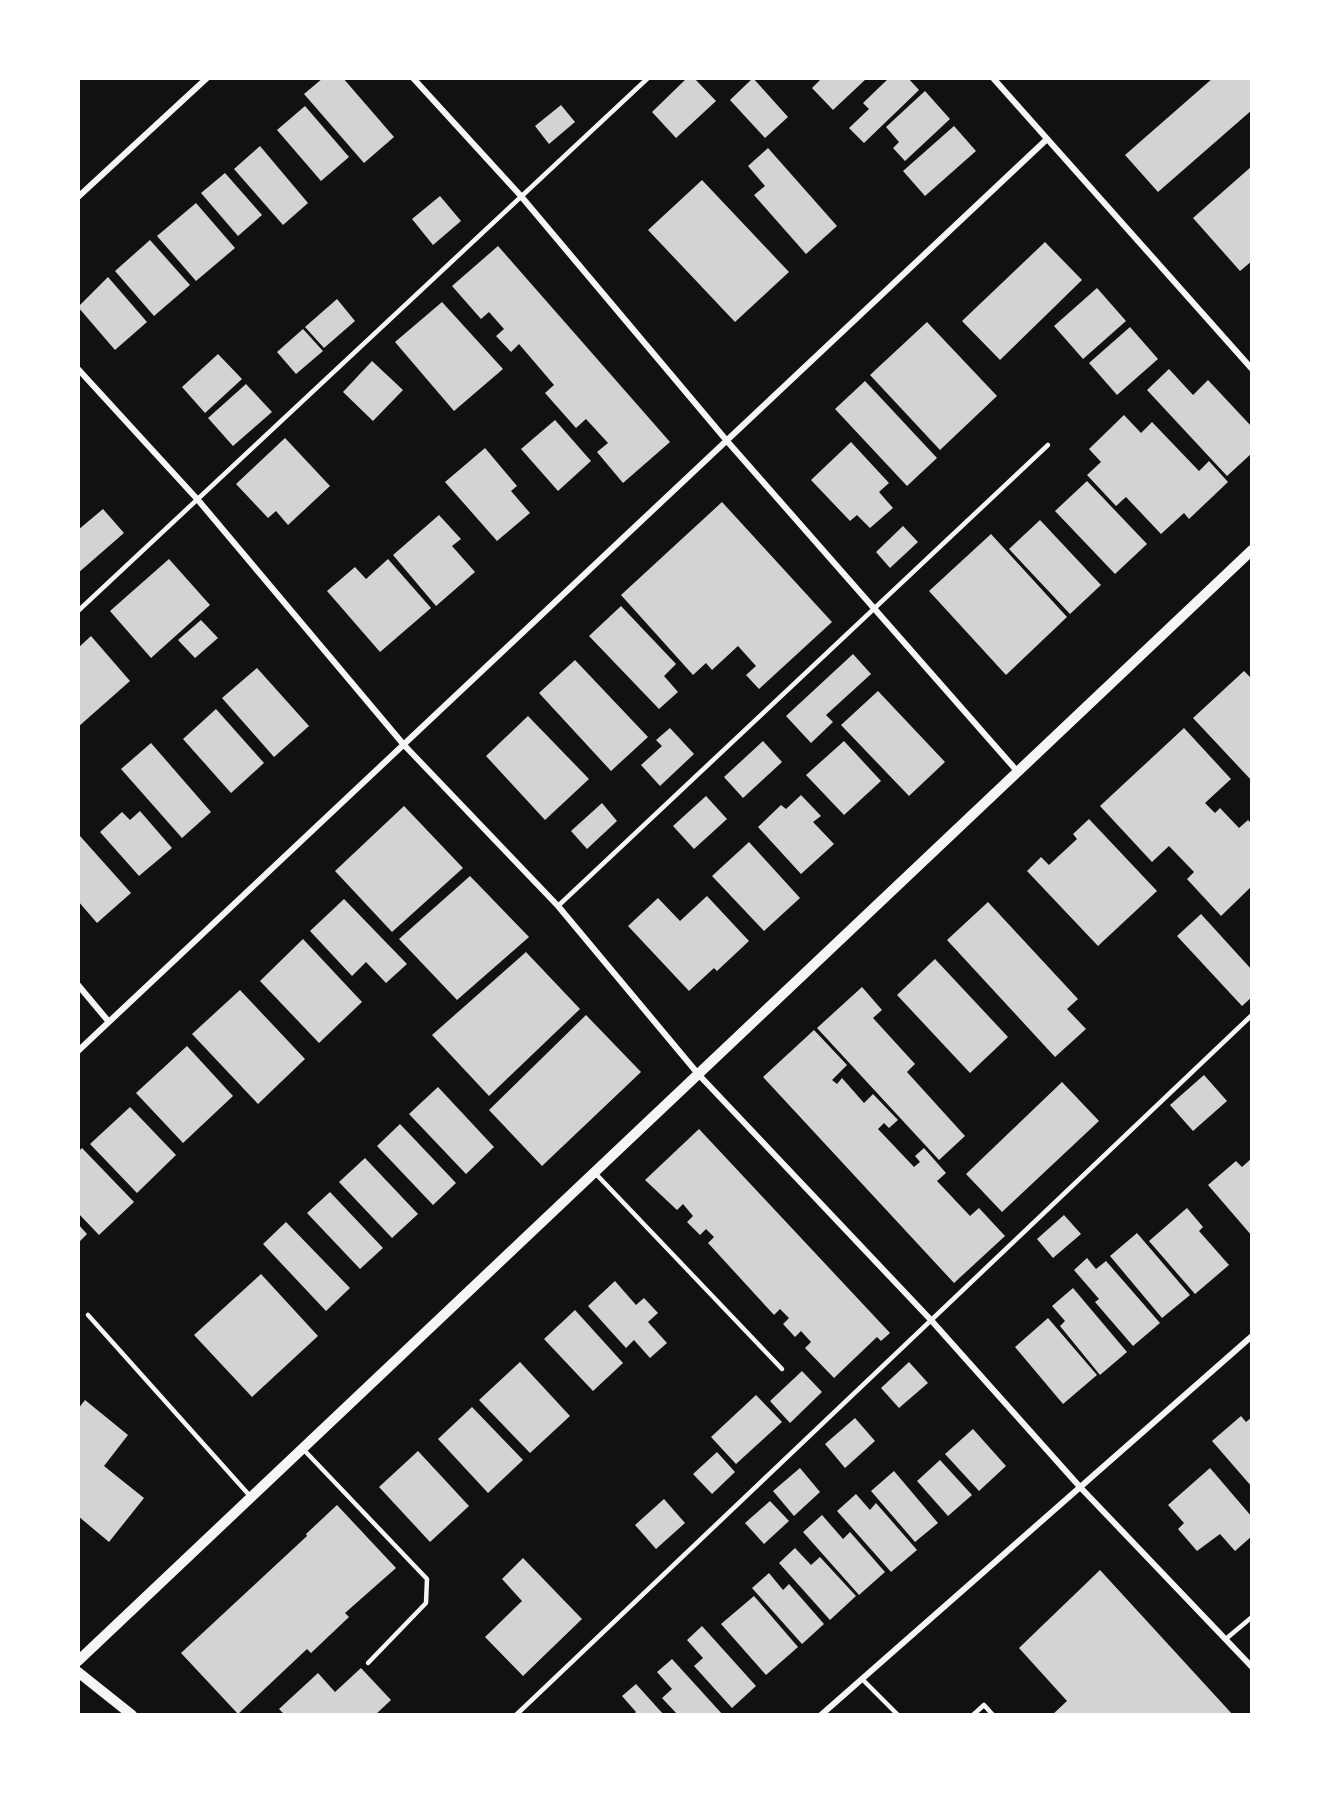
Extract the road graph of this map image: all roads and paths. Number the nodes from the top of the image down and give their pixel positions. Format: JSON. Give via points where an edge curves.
{"nodes":[{"id":1,"x":207,"y":78,"type":"edge"},
{"id":2,"x":413,"y":78,"type":"edge"},
{"id":3,"x":648,"y":78,"type":"edge"},
{"id":4,"x":993,"y":78,"type":"edge"},
{"id":5,"x":1047,"y":140,"type":"junction"},
{"id":6,"x":520,"y":195,"type":"junction"},
{"id":7,"x":78,"y":197,"type":"edge"},
{"id":8,"x":78,"y":369,"type":"edge"},
{"id":9,"x":1252,"y":369,"type":"edge"},
{"id":10,"x":727,"y":441,"type":"junction"},
{"id":11,"x":1048,"y":445,"type":"dead end"},
{"id":12,"x":198,"y":500,"type":"junction"},
{"id":13,"x":1252,"y":550,"type":"edge"},
{"id":14,"x":874,"y":607,"type":"junction"},
{"id":15,"x":78,"y":611,"type":"edge"},
{"id":16,"x":404,"y":745,"type":"junction"},
{"id":17,"x":1017,"y":771,"type":"junction"},
{"id":18,"x":558,"y":906,"type":"junction"},
{"id":19,"x":78,"y":986,"type":"edge"},
{"id":20,"x":1252,"y":1015,"type":"edge"},
{"id":21,"x":109,"y":1022,"type":"junction"},
{"id":22,"x":78,"y":1051,"type":"edge"},
{"id":23,"x":699,"y":1075,"type":"junction"},
{"id":24,"x":596,"y":1174,"type":"junction"},
{"id":25,"x":88,"y":1315,"type":"dead end"},
{"id":26,"x":930,"y":1319,"type":"junction"},
{"id":27,"x":1252,"y":1336,"type":"edge"},
{"id":28,"x":782,"y":1370,"type":"dead end"},
{"id":29,"x":303,"y":1449,"type":"junction"},
{"id":30,"x":1080,"y":1487,"type":"junction"},
{"id":31,"x":252,"y":1498,"type":"junction"},
{"id":32,"x":1252,"y":1617,"type":"edge"},
{"id":33,"x":1227,"y":1638,"type":"junction"},
{"id":34,"x":78,"y":1661,"type":"edge"},
{"id":35,"x":368,"y":1663,"type":"dead end"},
{"id":36,"x":1252,"y":1667,"type":"edge"},
{"id":37,"x":78,"y":1672,"type":"edge"},
{"id":38,"x":862,"y":1678,"type":"junction"},
{"id":39,"x":132,"y":1715,"type":"edge"},
{"id":40,"x":516,"y":1715,"type":"edge"},
{"id":41,"x":821,"y":1715,"type":"edge"},
{"id":42,"x":898,"y":1715,"type":"edge"},
{"id":43,"x":973,"y":1715,"type":"edge"},
{"id":44,"x":993,"y":1715,"type":"edge"}],
"edges":[{"from":1,"to":7,"type":"street"},
{"from":2,"to":6,"type":"street"},
{"from":3,"to":6,"type":"lane"},
{"from":4,"to":5,"type":"street"},
{"from":5,"to":9,"type":"street"},
{"from":5,"to":10,"type":"street"},
{"from":6,"to":10,"type":"street"},
{"from":6,"to":12,"type":"lane"},
{"from":8,"to":12,"type":"street"},
{"from":10,"to":14,"type":"street"},
{"from":10,"to":16,"type":"street"},
{"from":11,"to":14,"type":"lane"},
{"from":12,"to":15,"type":"lane"},
{"from":12,"to":16,"type":"street"},
{"from":13,"to":17,"type":"street"},
{"from":14,"to":17,"type":"street"},
{"from":14,"to":18,"type":"lane"},
{"from":16,"to":18,"type":"street"},
{"from":16,"to":21,"type":"street"},
{"from":17,"to":23,"type":"street"},
{"from":18,"to":23,"type":"street"},
{"from":19,"to":21,"type":"street"},
{"from":20,"to":26,"type":"lane"},
{"from":21,"to":22,"type":"street"},
{"from":23,"to":24,"type":"street"},
{"from":23,"to":26,"type":"street"},
{"from":24,"to":28,"type":"lane"},
{"from":24,"to":29,"type":"street"},
{"from":25,"to":31,"type":"lane"},
{"from":26,"to":30,"type":"street"},
{"from":26,"to":40,"type":"lane"},
{"from":27,"to":30,"type":"street"},
{"from":29,"to":31,"type":"street"},
{"from":29,"to":35,"type":"lane","via":[[427,1580],[426,1603]]},
{"from":30,"to":33,"type":"street"},
{"from":30,"to":38,"type":"street"},
{"from":31,"to":34,"type":"street"},
{"from":32,"to":33,"type":"lane"},
{"from":33,"to":36,"type":"street"},
{"from":37,"to":39,"type":"street"},
{"from":38,"to":41,"type":"street"},
{"from":38,"to":42,"type":"lane"},
{"from":43,"to":44,"type":"lane","via":[[984,1705]]}]}
